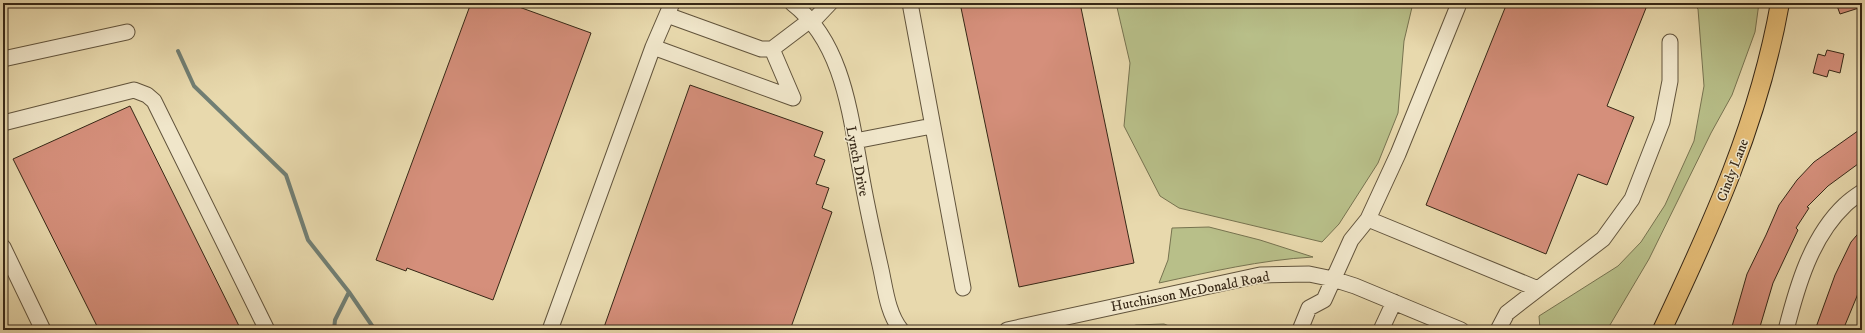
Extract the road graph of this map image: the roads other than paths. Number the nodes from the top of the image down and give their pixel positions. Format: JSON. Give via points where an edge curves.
{"nodes":[{"id":1,"x":792,"y":3,"type":"edge"},
{"id":2,"x":830,"y":3,"type":"edge"},
{"id":3,"x":910,"y":3,"type":"edge"},
{"id":4,"x":1780,"y":3,"type":"edge"},
{"id":5,"x":1458,"y":6,"type":"dead end"},
{"id":6,"x":669,"y":9,"type":"edge"},
{"id":7,"x":810,"y":22,"type":"junction"},
{"id":8,"x":127,"y":32,"type":"dead end"},
{"id":9,"x":1670,"y":42,"type":"dead end"},
{"id":10,"x":653,"y":47,"type":"junction"},
{"id":11,"x":772,"y":50,"type":"junction"},
{"id":12,"x":3,"y":59,"type":"edge"},
{"id":13,"x":3,"y":123,"type":"edge"},
{"id":14,"x":932,"y":126,"type":"junction"},
{"id":15,"x":855,"y":141,"type":"junction"},
{"id":16,"x":1862,"y":192,"type":"edge"},
{"id":17,"x":1368,"y":219,"type":"junction"},
{"id":18,"x":3,"y":248,"type":"edge"},
{"id":19,"x":9,"y":276,"type":"edge"},
{"id":20,"x":1333,"y":279,"type":"junction"},
{"id":21,"x":963,"y":288,"type":"dead end"},
{"id":22,"x":1538,"y":289,"type":"junction"},
{"id":23,"x":1394,"y":302,"type":"junction"},
{"id":24,"x":43,"y":330,"type":"edge"},
{"id":25,"x":267,"y":330,"type":"edge"},
{"id":26,"x":550,"y":330,"type":"edge"},
{"id":27,"x":902,"y":330,"type":"edge"},
{"id":28,"x":1007,"y":330,"type":"edge"},
{"id":29,"x":1300,"y":330,"type":"edge"},
{"id":30,"x":1381,"y":330,"type":"edge"},
{"id":31,"x":1460,"y":330,"type":"edge"},
{"id":32,"x":1498,"y":330,"type":"edge"},
{"id":33,"x":1662,"y":330,"type":"edge"},
{"id":34,"x":1786,"y":330,"type":"edge"}],
"edges":[{"from":1,"to":7,"type":"street","name":"Lynch Drive"},
{"from":2,"to":7,"type":"street"},
{"from":3,"to":14,"type":"street"},
{"from":4,"to":33,"type":"main road","name":"Cindy Lane","via":[[1764,77],[1743,144],[1718,207]]},
{"from":5,"to":17,"type":"street","via":[[1398,154]]},
{"from":6,"to":10,"type":"street"},
{"from":6,"to":11,"type":"street","via":[[761,49]]},
{"from":7,"to":11,"type":"street"},
{"from":7,"to":15,"type":"street","name":"Lynch Drive","via":[[830,51],[843,85]]},
{"from":8,"to":12,"type":"street"},
{"from":9,"to":22,"type":"street","via":[[1670,81],[1662,122],[1632,199],[1603,240]]},
{"from":10,"to":11,"type":"street","via":[[793,98]]},
{"from":10,"to":26,"type":"street"},
{"from":13,"to":25,"type":"street","via":[[134,90],[147,95],[154,101]]},
{"from":14,"to":15,"type":"street"},
{"from":14,"to":21,"type":"street"},
{"from":15,"to":27,"type":"street","name":"Lynch Drive","via":[[890,307],[896,324]]},
{"from":16,"to":34,"type":"street","via":[[1844,205],[1822,234],[1809,259]]},
{"from":17,"to":20,"type":"street","via":[[1351,240]]},
{"from":17,"to":22,"type":"street"},
{"from":18,"to":19,"type":"street"},
{"from":19,"to":24,"type":"street"},
{"from":20,"to":23,"type":"street","name":"Hutchinson McDonald Road"},
{"from":20,"to":28,"type":"street","name":"Hutchinson McDonald Road","via":[[1309,274],[1260,275]]},
{"from":20,"to":29,"type":"street","via":[[1324,300],[1309,308]]},
{"from":22,"to":32,"type":"street","via":[[1507,313]]},
{"from":23,"to":30,"type":"street"},
{"from":23,"to":31,"type":"street","name":"Hutchinson McDonald Road"}]}
